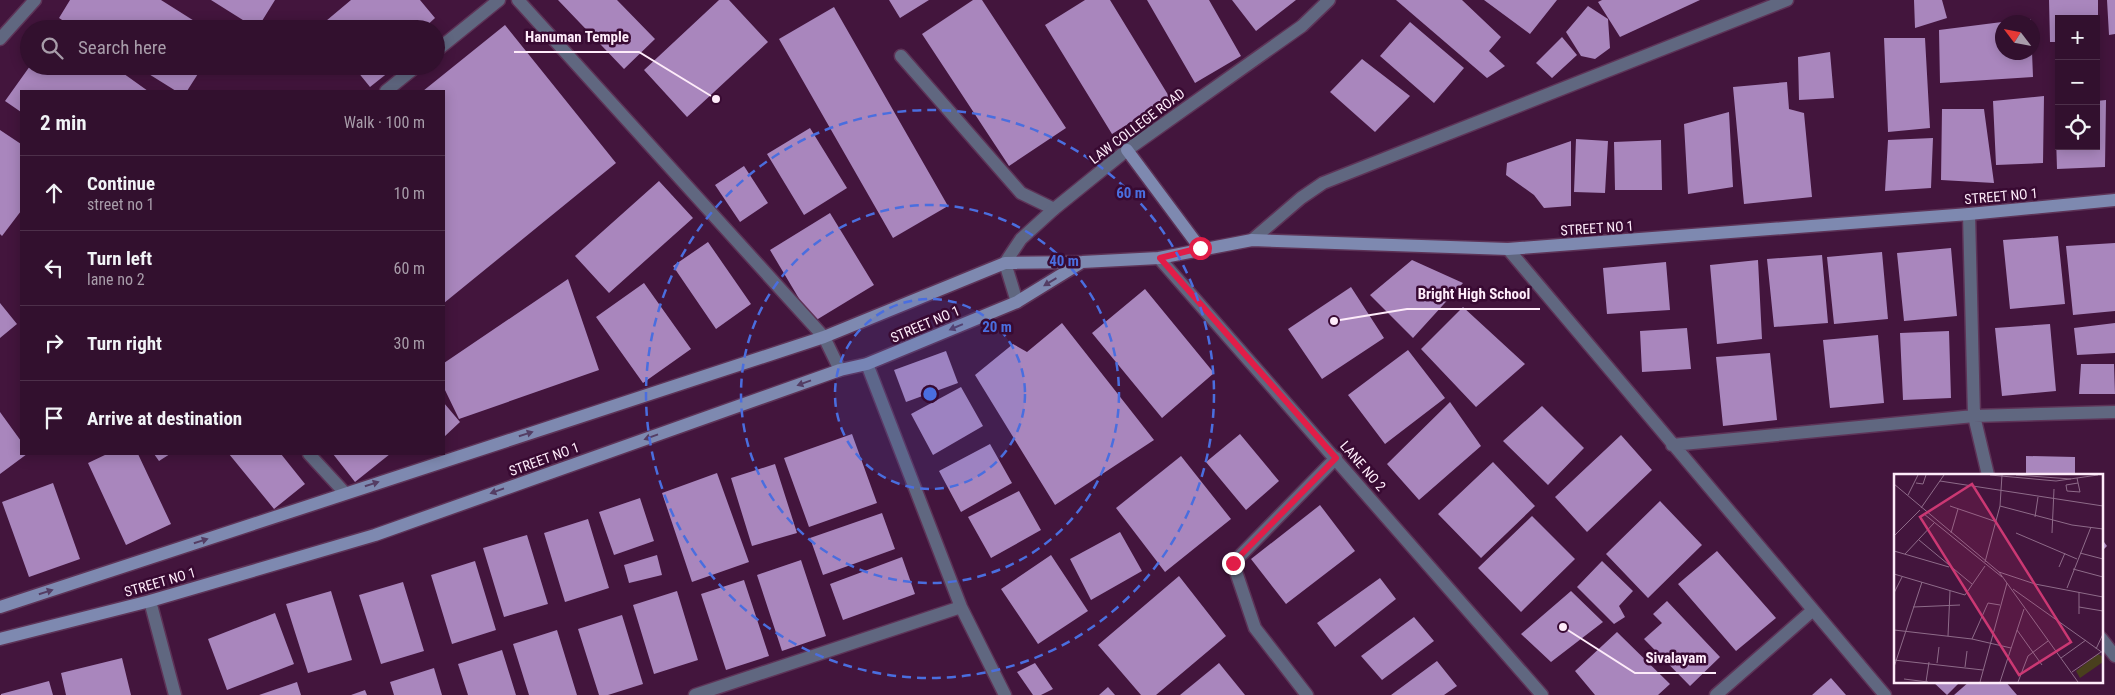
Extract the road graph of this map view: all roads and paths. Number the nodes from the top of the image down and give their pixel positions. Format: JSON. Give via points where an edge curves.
{"nodes":[{"id":1,"x":35,"y":0,"type":"edge"},
{"id":2,"x":499,"y":0,"type":"edge"},
{"id":3,"x":518,"y":0,"type":"edge"},
{"id":4,"x":1329,"y":0,"type":"edge"},
{"id":5,"x":1787,"y":0,"type":"edge"},
{"id":6,"x":0,"y":39,"type":"edge"},
{"id":7,"x":445,"y":44,"type":"edge"},
{"id":8,"x":901,"y":56,"type":"dead end"},
{"id":9,"x":406,"y":75,"type":"edge"},
{"id":10,"x":387,"y":90,"type":"edge"},
{"id":11,"x":1127,"y":150,"type":"junction"},
{"id":12,"x":2115,"y":200,"type":"edge"},
{"id":13,"x":1054,"y":209,"type":"junction"},
{"id":14,"x":1969,"y":214,"type":"junction"},
{"id":15,"x":1252,"y":240,"type":"junction"},
{"id":16,"x":1200,"y":248,"type":"junction"},
{"id":17,"x":1508,"y":250,"type":"junction"},
{"id":18,"x":1160,"y":258,"type":"junction"},
{"id":19,"x":1005,"y":262,"type":"junction"},
{"id":20,"x":1082,"y":262,"type":"junction"},
{"id":21,"x":1017,"y":302,"type":"junction"},
{"id":22,"x":824,"y":337,"type":"junction"},
{"id":23,"x":867,"y":364,"type":"junction"},
{"id":24,"x":840,"y":370,"type":"junction"},
{"id":25,"x":2115,"y":412,"type":"edge"},
{"id":26,"x":1974,"y":416,"type":"junction"},
{"id":27,"x":1672,"y":445,"type":"junction"},
{"id":28,"x":310,"y":455,"type":"edge"},
{"id":29,"x":1336,"y":458,"type":"junction"},
{"id":30,"x":1988,"y":474,"type":"edge"},
{"id":31,"x":345,"y":493,"type":"junction"},
{"id":32,"x":150,"y":601,"type":"junction"},
{"id":33,"x":0,"y":607,"type":"edge"},
{"id":34,"x":961,"y":607,"type":"junction"},
{"id":35,"x":1812,"y":610,"type":"junction"},
{"id":36,"x":0,"y":639,"type":"edge"},
{"id":37,"x":2102,"y":639,"type":"edge"},
{"id":38,"x":2115,"y":656,"type":"edge"},
{"id":39,"x":175,"y":695,"type":"edge"},
{"id":40,"x":695,"y":695,"type":"edge"},
{"id":41,"x":1005,"y":695,"type":"edge"},
{"id":42,"x":1306,"y":695,"type":"edge"},
{"id":43,"x":1542,"y":695,"type":"edge"},
{"id":44,"x":1716,"y":695,"type":"edge"},
{"id":45,"x":1885,"y":695,"type":"edge"}],
"edges":[{"from":1,"to":6,"type":"street"},
{"from":2,"to":7,"type":"street"},
{"from":3,"to":22,"type":"street"},
{"from":4,"to":11,"type":"street","name":"LAW COLLEGE ROAD","via":[[1302,26]]},
{"from":5,"to":15,"type":"street","via":[[1323,183]]},
{"from":8,"to":13,"type":"street","via":[[1021,193]]},
{"from":9,"to":10,"type":"street"},
{"from":11,"to":13,"type":"street","name":"LAW COLLEGE ROAD"},
{"from":11,"to":16,"type":"main road"},
{"from":12,"to":14,"type":"main road","name":"STREET NO 1"},
{"from":13,"to":19,"type":"street","name":"LAW COLLEGE ROAD","via":[[1022,239]]},
{"from":14,"to":17,"type":"main road","name":"STREET NO 1"},
{"from":14,"to":26,"type":"street"},
{"from":15,"to":16,"type":"main road","name":"STREET NO 1"},
{"from":15,"to":17,"type":"main road","name":"STREET NO 1"},
{"from":16,"to":18,"type":"main road","name":"STREET NO 1"},
{"from":17,"to":27,"type":"street"},
{"from":18,"to":20,"type":"main road","name":"STREET NO 1"},
{"from":18,"to":29,"type":"street","name":"LANE NO 2"},
{"from":19,"to":20,"type":"main road","name":"STREET NO 1"},
{"from":19,"to":21,"type":"street"},
{"from":19,"to":22,"type":"main road","name":"STREET NO 1"},
{"from":20,"to":21,"type":"main road","name":"STREET NO 1","one_way":true},
{"from":21,"to":23,"type":"main road","name":"STREET NO 1","one_way":true},
{"from":22,"to":24,"type":"street"},
{"from":31,"to":22,"type":"main road","name":"STREET NO 1","one_way":true},
{"from":23,"to":24,"type":"main road","name":"STREET NO 1"},
{"from":23,"to":34,"type":"street"},
{"from":24,"to":32,"type":"main road","name":"STREET NO 1","one_way":true,"via":[[375,535]]},
{"from":25,"to":26,"type":"street"},
{"from":26,"to":27,"type":"street"},
{"from":26,"to":30,"type":"street"},
{"from":27,"to":35,"type":"street"},
{"from":28,"to":31,"type":"street"},
{"from":29,"to":42,"type":"street","via":[[1233,563],[1255,628]]},
{"from":29,"to":43,"type":"street","name":"LANE NO 2"},
{"from":33,"to":31,"type":"main road","name":"STREET NO 1","one_way":true},
{"from":32,"to":36,"type":"main road","name":"STREET NO 1"},
{"from":32,"to":39,"type":"street"},
{"from":34,"to":40,"type":"street"},
{"from":34,"to":41,"type":"street"},
{"from":35,"to":44,"type":"street"},
{"from":35,"to":45,"type":"street"},
{"from":37,"to":38,"type":"street"}]}
